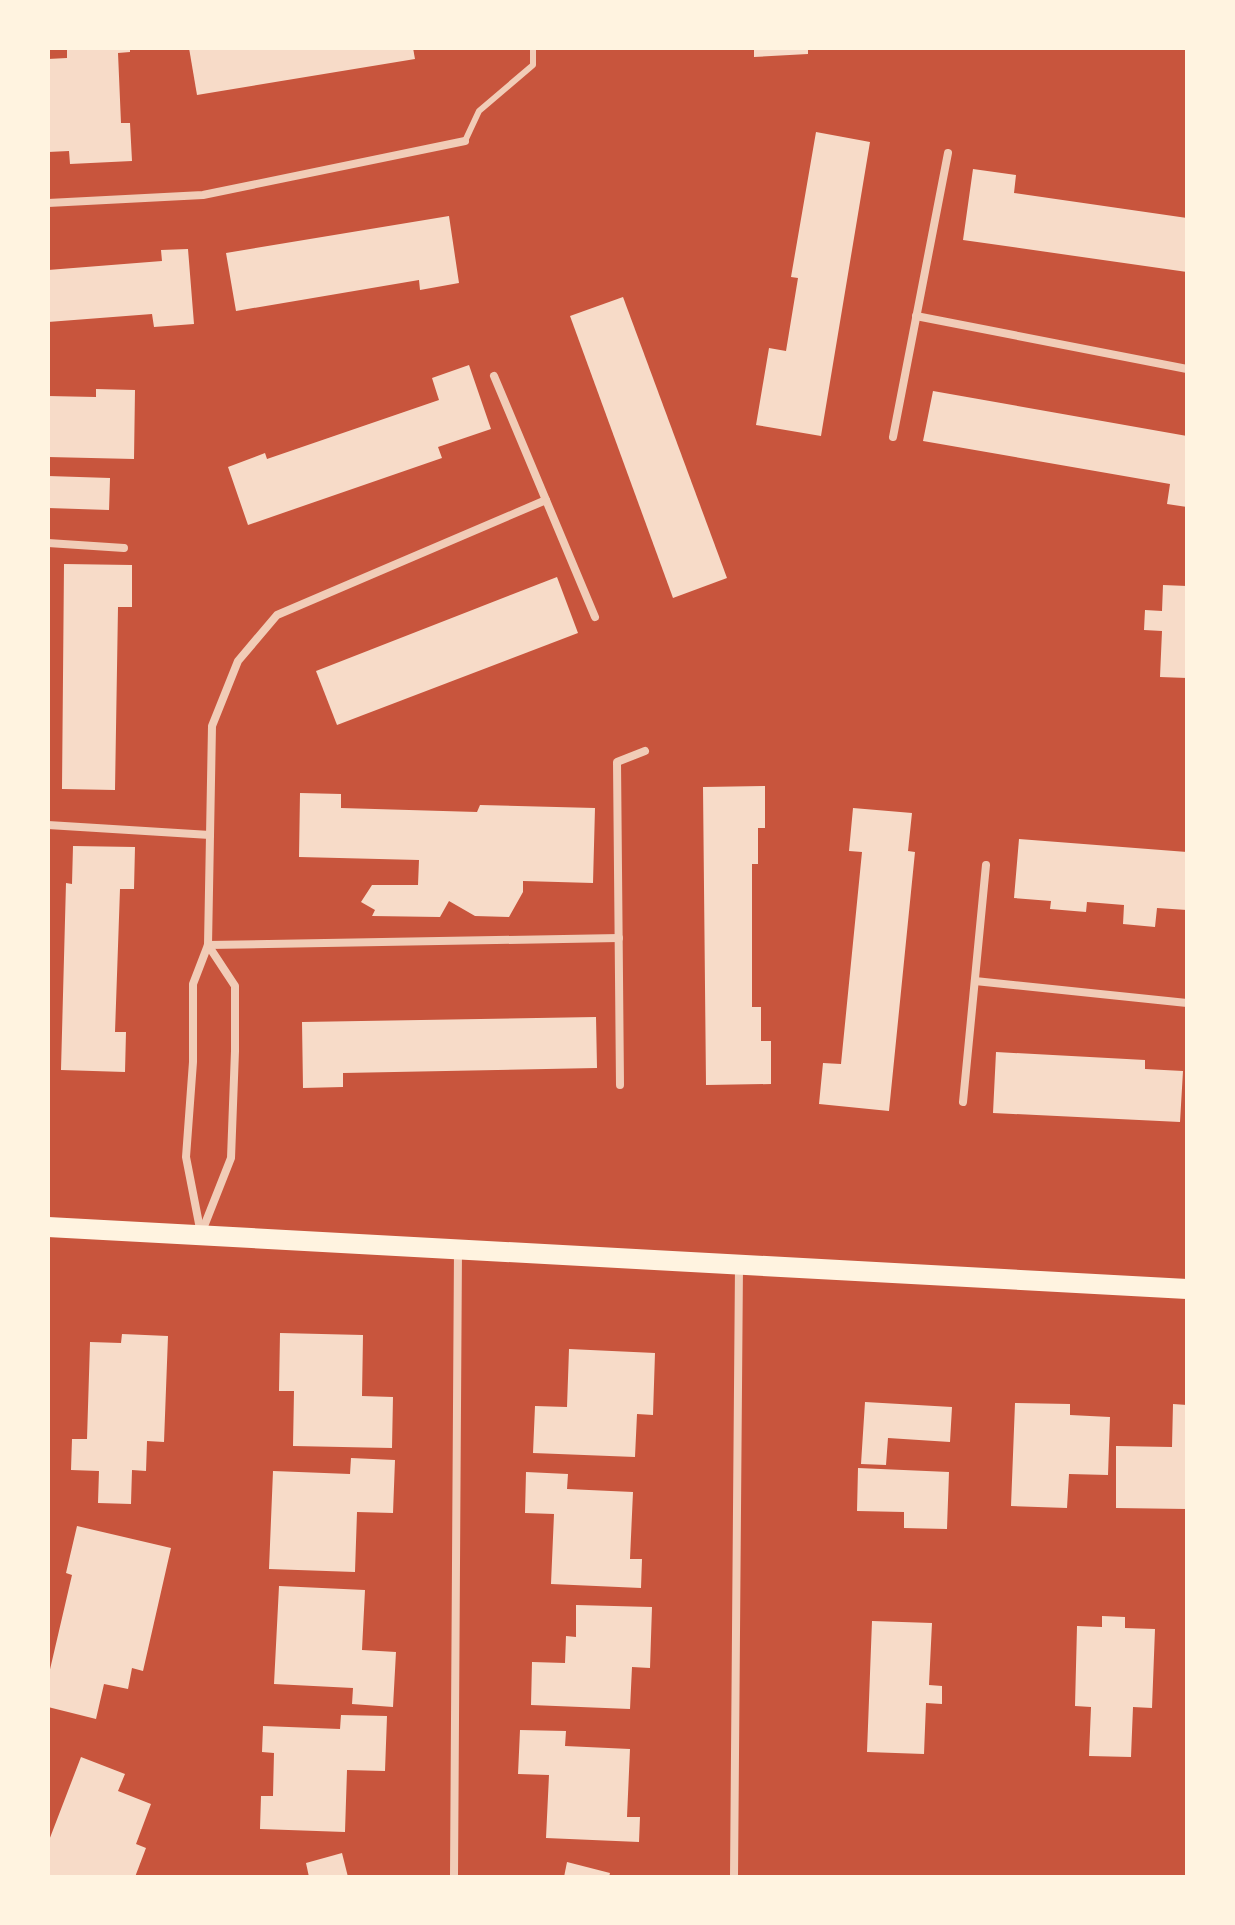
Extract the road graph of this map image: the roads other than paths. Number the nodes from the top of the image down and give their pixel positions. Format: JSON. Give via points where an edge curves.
{"nodes":[{"id":1,"x":533,"y":48,"type":"edge"},
{"id":2,"x":465,"y":141,"type":"joint"},
{"id":3,"x":948,"y":153,"type":"dead end"},
{"id":4,"x":48,"y":203,"type":"edge"},
{"id":5,"x":916,"y":316,"type":"junction"},
{"id":6,"x":1187,"y":369,"type":"edge"},
{"id":7,"x":494,"y":376,"type":"dead end"},
{"id":8,"x":893,"y":437,"type":"dead end"},
{"id":9,"x":546,"y":500,"type":"junction"},
{"id":10,"x":48,"y":543,"type":"edge"},
{"id":11,"x":124,"y":548,"type":"dead end"},
{"id":12,"x":595,"y":617,"type":"dead end"},
{"id":13,"x":645,"y":751,"type":"dead end"},
{"id":14,"x":48,"y":825,"type":"edge"},
{"id":15,"x":210,"y":835,"type":"junction"},
{"id":16,"x":986,"y":865,"type":"dead end"},
{"id":17,"x":619,"y":938,"type":"junction"},
{"id":18,"x":208,"y":945,"type":"junction"},
{"id":19,"x":975,"y":981,"type":"junction"},
{"id":20,"x":1187,"y":1003,"type":"edge"},
{"id":21,"x":620,"y":1085,"type":"dead end"},
{"id":22,"x":963,"y":1102,"type":"dead end"},
{"id":23,"x":48,"y":1227,"type":"edge"},
{"id":24,"x":201,"y":1235,"type":"junction"},
{"id":25,"x":458,"y":1249,"type":"junction"},
{"id":26,"x":739,"y":1264,"type":"junction"},
{"id":27,"x":1187,"y":1289,"type":"edge"},
{"id":28,"x":454,"y":1877,"type":"edge"},
{"id":29,"x":734,"y":1877,"type":"edge"}],
"edges":[{"from":1,"to":2,"type":"lane","via":[[533,65],[479,111]]},
{"from":2,"to":4,"type":"street","via":[[203,195]]},
{"from":3,"to":5,"type":"street"},
{"from":5,"to":6,"type":"street"},
{"from":5,"to":8,"type":"street"},
{"from":7,"to":9,"type":"street"},
{"from":9,"to":12,"type":"street"},
{"from":9,"to":15,"type":"street","via":[[277,615],[238,661],[212,726]]},
{"from":10,"to":11,"type":"street"},
{"from":13,"to":17,"type":"street","via":[[617,762]]},
{"from":14,"to":15,"type":"street"},
{"from":15,"to":18,"type":"street"},
{"from":16,"to":19,"type":"street"},
{"from":17,"to":18,"type":"street"},
{"from":17,"to":21,"type":"street"},
{"from":18,"to":24,"type":"street","via":[[193,984],[186,1157]]},
{"from":18,"to":24,"type":"street","via":[[235,986],[235,1051],[231,1158]]},
{"from":19,"to":20,"type":"street"},
{"from":19,"to":22,"type":"street"},
{"from":23,"to":24,"type":"main road"},
{"from":24,"to":25,"type":"main road"},
{"from":25,"to":26,"type":"main road"},
{"from":25,"to":28,"type":"street"},
{"from":26,"to":27,"type":"main road"},
{"from":26,"to":29,"type":"street"}]}
